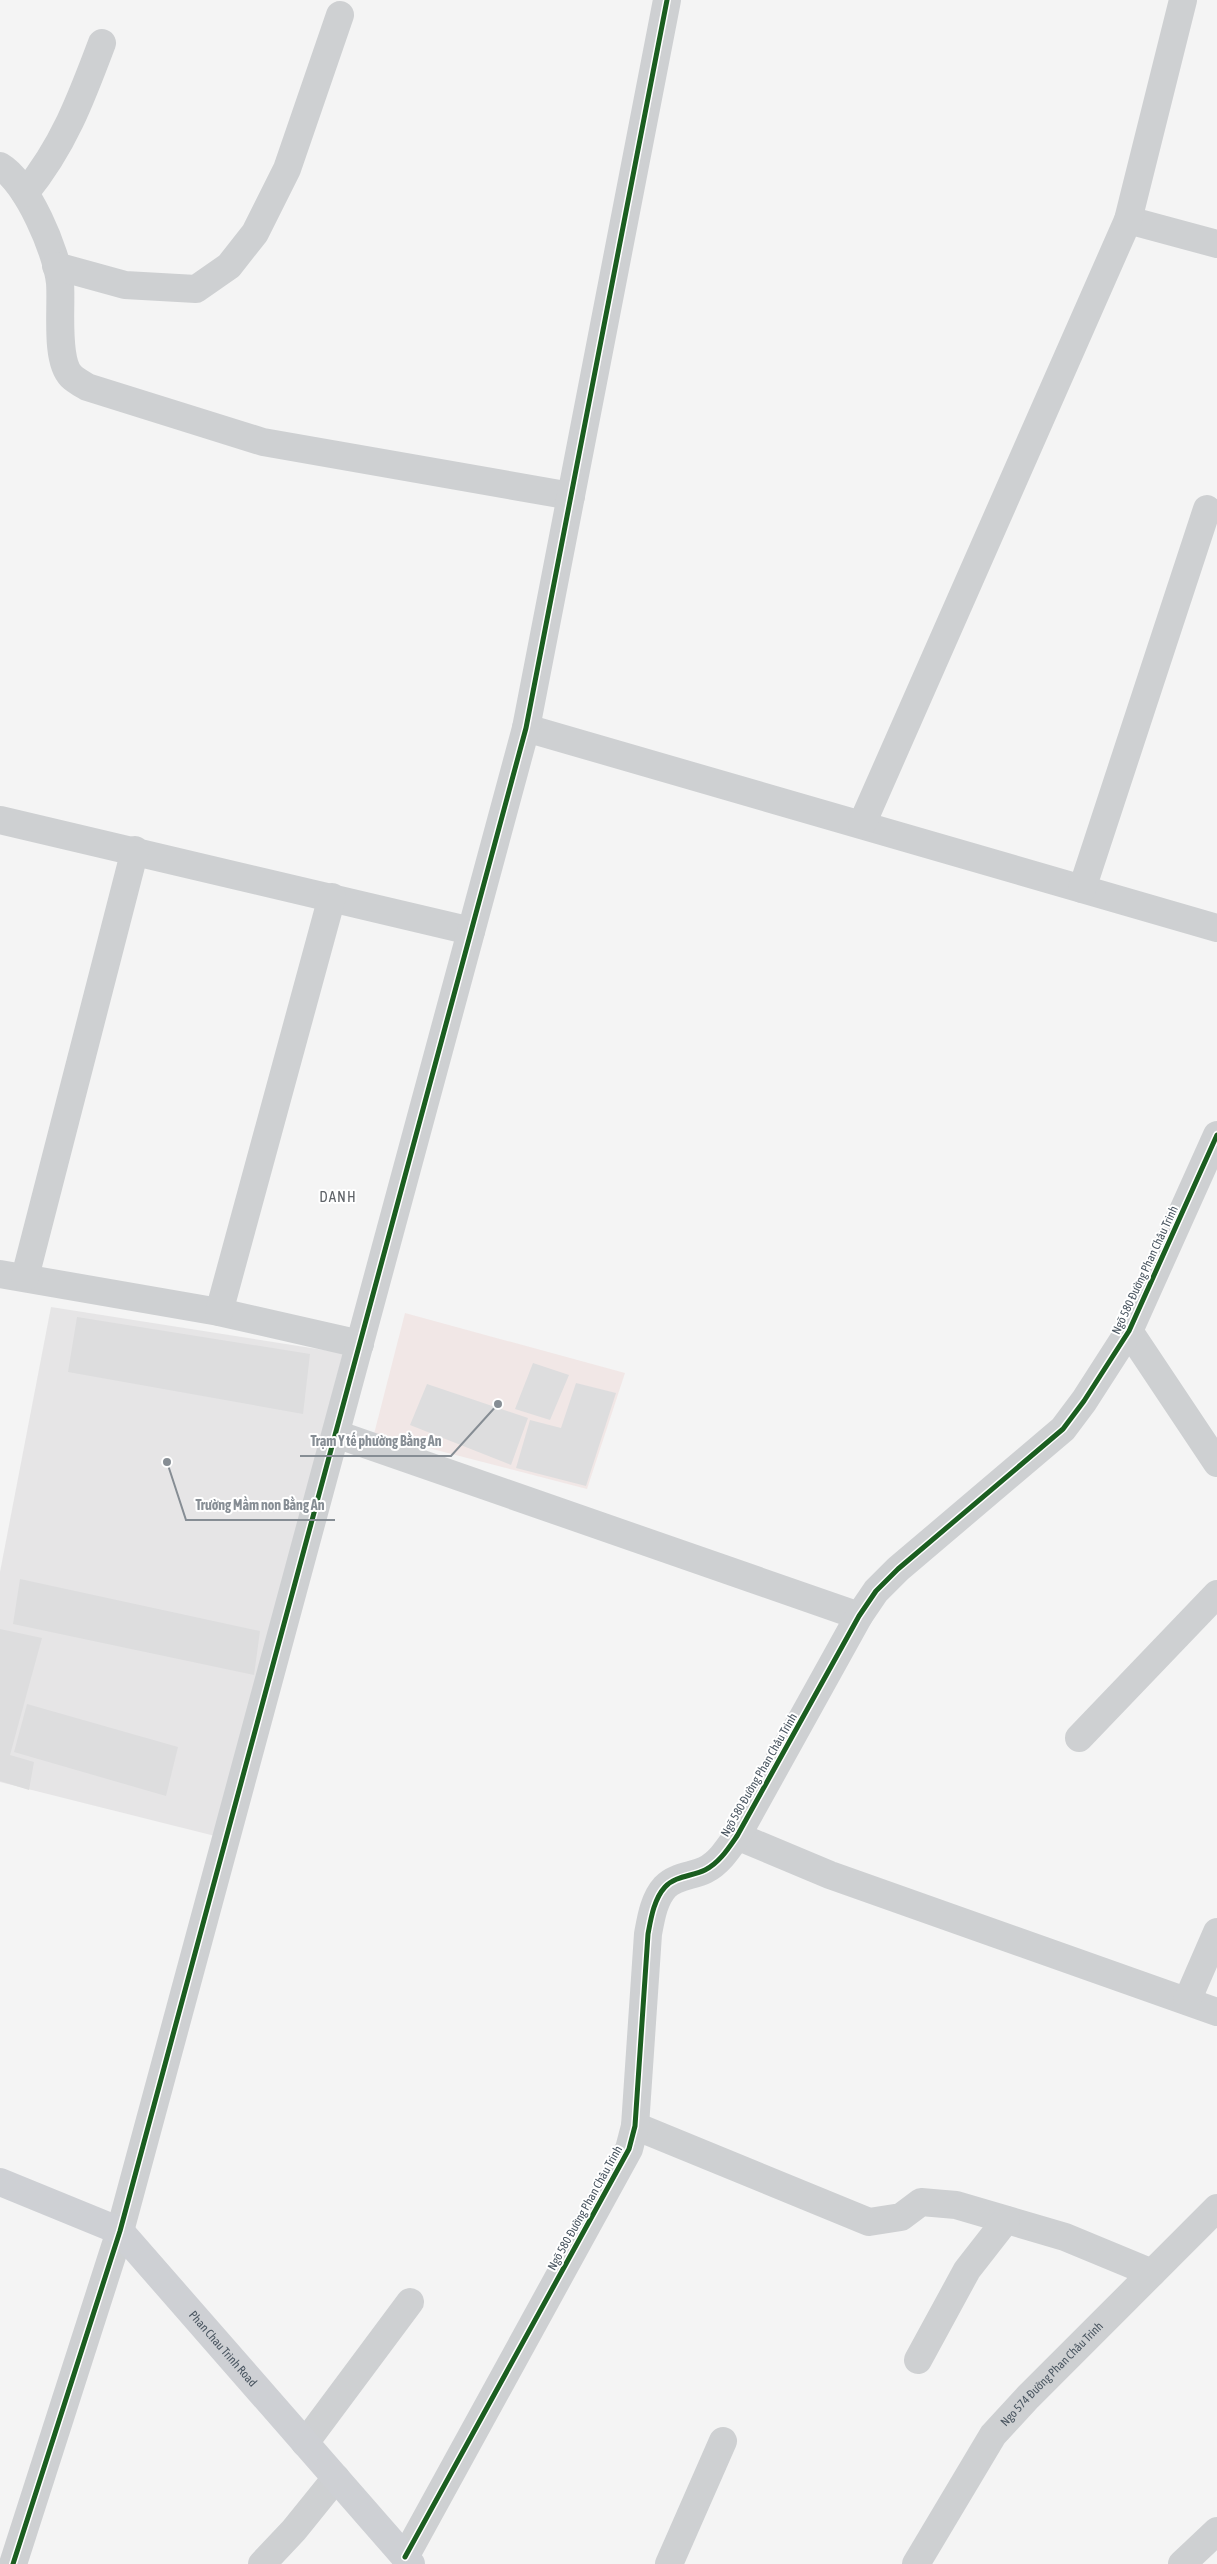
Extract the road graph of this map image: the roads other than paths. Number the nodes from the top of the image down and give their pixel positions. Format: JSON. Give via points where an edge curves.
{"nodes":[{"id":1,"x":667,"y":0,"type":"edge"},
{"id":2,"x":1183,"y":0,"type":"edge"},
{"id":3,"x":340,"y":15,"type":"dead end"},
{"id":4,"x":102,"y":43,"type":"dead end"},
{"id":5,"x":0,"y":166,"type":"edge"},
{"id":6,"x":25,"y":193,"type":"junction"},
{"id":7,"x":1128,"y":220,"type":"junction"},
{"id":8,"x":1217,"y":244,"type":"edge"},
{"id":9,"x":56,"y":266,"type":"junction"},
{"id":10,"x":571,"y":496,"type":"junction"},
{"id":11,"x":1206,"y":508,"type":"dead end"},
{"id":12,"x":526,"y":728,"type":"junction"},
{"id":13,"x":0,"y":820,"type":"edge"},
{"id":14,"x":862,"y":824,"type":"junction"},
{"id":15,"x":135,"y":850,"type":"junction"},
{"id":16,"x":1082,"y":889,"type":"junction"},
{"id":17,"x":332,"y":896,"type":"junction"},
{"id":18,"x":1217,"y":928,"type":"edge"},
{"id":19,"x":471,"y":931,"type":"junction"},
{"id":20,"x":1217,"y":1135,"type":"edge"},
{"id":21,"x":12,"y":1276,"type":"edge"},
{"id":22,"x":219,"y":1312,"type":"junction"},
{"id":23,"x":1129,"y":1331,"type":"junction"},
{"id":24,"x":360,"y":1344,"type":"junction"},
{"id":25,"x":336,"y":1434,"type":"junction"},
{"id":26,"x":1217,"y":1464,"type":"edge"},
{"id":27,"x":1217,"y":1594,"type":"edge"},
{"id":28,"x":860,"y":1616,"type":"junction"},
{"id":29,"x":1079,"y":1738,"type":"dead end"},
{"id":30,"x":737,"y":1836,"type":"junction"},
{"id":31,"x":1217,"y":1932,"type":"edge"},
{"id":32,"x":1187,"y":2001,"type":"junction"},
{"id":33,"x":1217,"y":2012,"type":"edge"},
{"id":34,"x":635,"y":2126,"type":"junction"},
{"id":35,"x":0,"y":2182,"type":"edge"},
{"id":36,"x":1217,"y":2208,"type":"edge"},
{"id":37,"x":1006,"y":2220,"type":"junction"},
{"id":38,"x":120,"y":2231,"type":"junction"},
{"id":39,"x":1152,"y":2273,"type":"junction"},
{"id":40,"x":410,"y":2302,"type":"dead end"},
{"id":41,"x":918,"y":2360,"type":"dead end"},
{"id":42,"x":723,"y":2441,"type":"dead end"},
{"id":43,"x":305,"y":2443,"type":"junction"},
{"id":44,"x":336,"y":2478,"type":"junction"},
{"id":45,"x":1217,"y":2531,"type":"edge"},
{"id":46,"x":408,"y":2561,"type":"edge"},
{"id":47,"x":13,"y":2564,"type":"edge"},
{"id":48,"x":262,"y":2564,"type":"edge"},
{"id":49,"x":669,"y":2564,"type":"edge"},
{"id":50,"x":916,"y":2564,"type":"edge"},
{"id":51,"x":1182,"y":2564,"type":"edge"}],
"edges":[{"from":1,"to":10,"type":"street"},
{"from":2,"to":7,"type":"street"},
{"from":3,"to":9,"type":"street","via":[[288,170],[255,233],[229,266],[196,289],[125,285]]},
{"from":4,"to":6,"type":"street","via":[[76,113],[46,167]]},
{"from":5,"to":6,"type":"street"},
{"from":6,"to":9,"type":"street","via":[[50,245]]},
{"from":7,"to":8,"type":"street"},
{"from":7,"to":14,"type":"street"},
{"from":9,"to":10,"type":"street","via":[[60,281],[62,357],[70,375],[87,387],[263,442]]},
{"from":10,"to":12,"type":"street"},
{"from":11,"to":16,"type":"street"},
{"from":12,"to":14,"type":"street"},
{"from":12,"to":19,"type":"street"},
{"from":13,"to":15,"type":"street"},
{"from":14,"to":16,"type":"street"},
{"from":15,"to":17,"type":"street"},
{"from":15,"to":21,"type":"street"},
{"from":16,"to":18,"type":"street"},
{"from":17,"to":19,"type":"street"},
{"from":17,"to":22,"type":"street"},
{"from":19,"to":24,"type":"street"},
{"from":20,"to":23,"type":"street","name":"Ngõ 580 Đường Phan Châu Trinh"},
{"from":21,"to":22,"type":"street"},
{"from":22,"to":24,"type":"street"},
{"from":23,"to":26,"type":"street"},
{"from":23,"to":28,"type":"street","name":"Ngõ 580 Đường Phan Châu Trinh","via":[[1063,1429],[898,1569],[876,1590]]},
{"from":24,"to":25,"type":"street"},
{"from":25,"to":28,"type":"street"},
{"from":25,"to":38,"type":"street"},
{"from":27,"to":29,"type":"street"},
{"from":28,"to":30,"type":"street","name":"Ngõ 580 Đường Phan Châu Trinh"},
{"from":30,"to":32,"type":"street","via":[[830,1875]]},
{"from":30,"to":34,"type":"street","name":"Ngõ 580 Đường Phan Châu Trinh","via":[[722,1856],[705,1870],[686,1875],[666,1886],[654,1906],[648,1934]]},
{"from":31,"to":32,"type":"street"},
{"from":32,"to":33,"type":"street"},
{"from":34,"to":37,"type":"street","via":[[869,2222],[901,2217],[921,2202],[956,2205]]},
{"from":34,"to":46,"type":"street","name":"Ngõ 580 Đường Phan Châu Trinh","via":[[630,2149]]},
{"from":35,"to":38,"type":"main road","name":"Phan Chau Trinh Road"},
{"from":36,"to":39,"type":"street","name":"Ngo 574 Đường Phan Châu Trinh"},
{"from":37,"to":39,"type":"street","via":[[1065,2237]]},
{"from":37,"to":41,"type":"street","via":[[967,2270]]},
{"from":38,"to":43,"type":"main road","name":"Phan Chau Trinh Road"},
{"from":38,"to":47,"type":"street"},
{"from":39,"to":50,"type":"street","name":"Ngo 574 Đường Phan Châu Trinh","via":[[994,2434]]},
{"from":40,"to":43,"type":"street"},
{"from":42,"to":49,"type":"street"},
{"from":43,"to":44,"type":"main road","name":"Phan Chau Trinh Road"},
{"from":44,"to":46,"type":"main road","name":"Phan Chau Trinh Road"},
{"from":44,"to":48,"type":"street"},
{"from":45,"to":51,"type":"street"}]}
